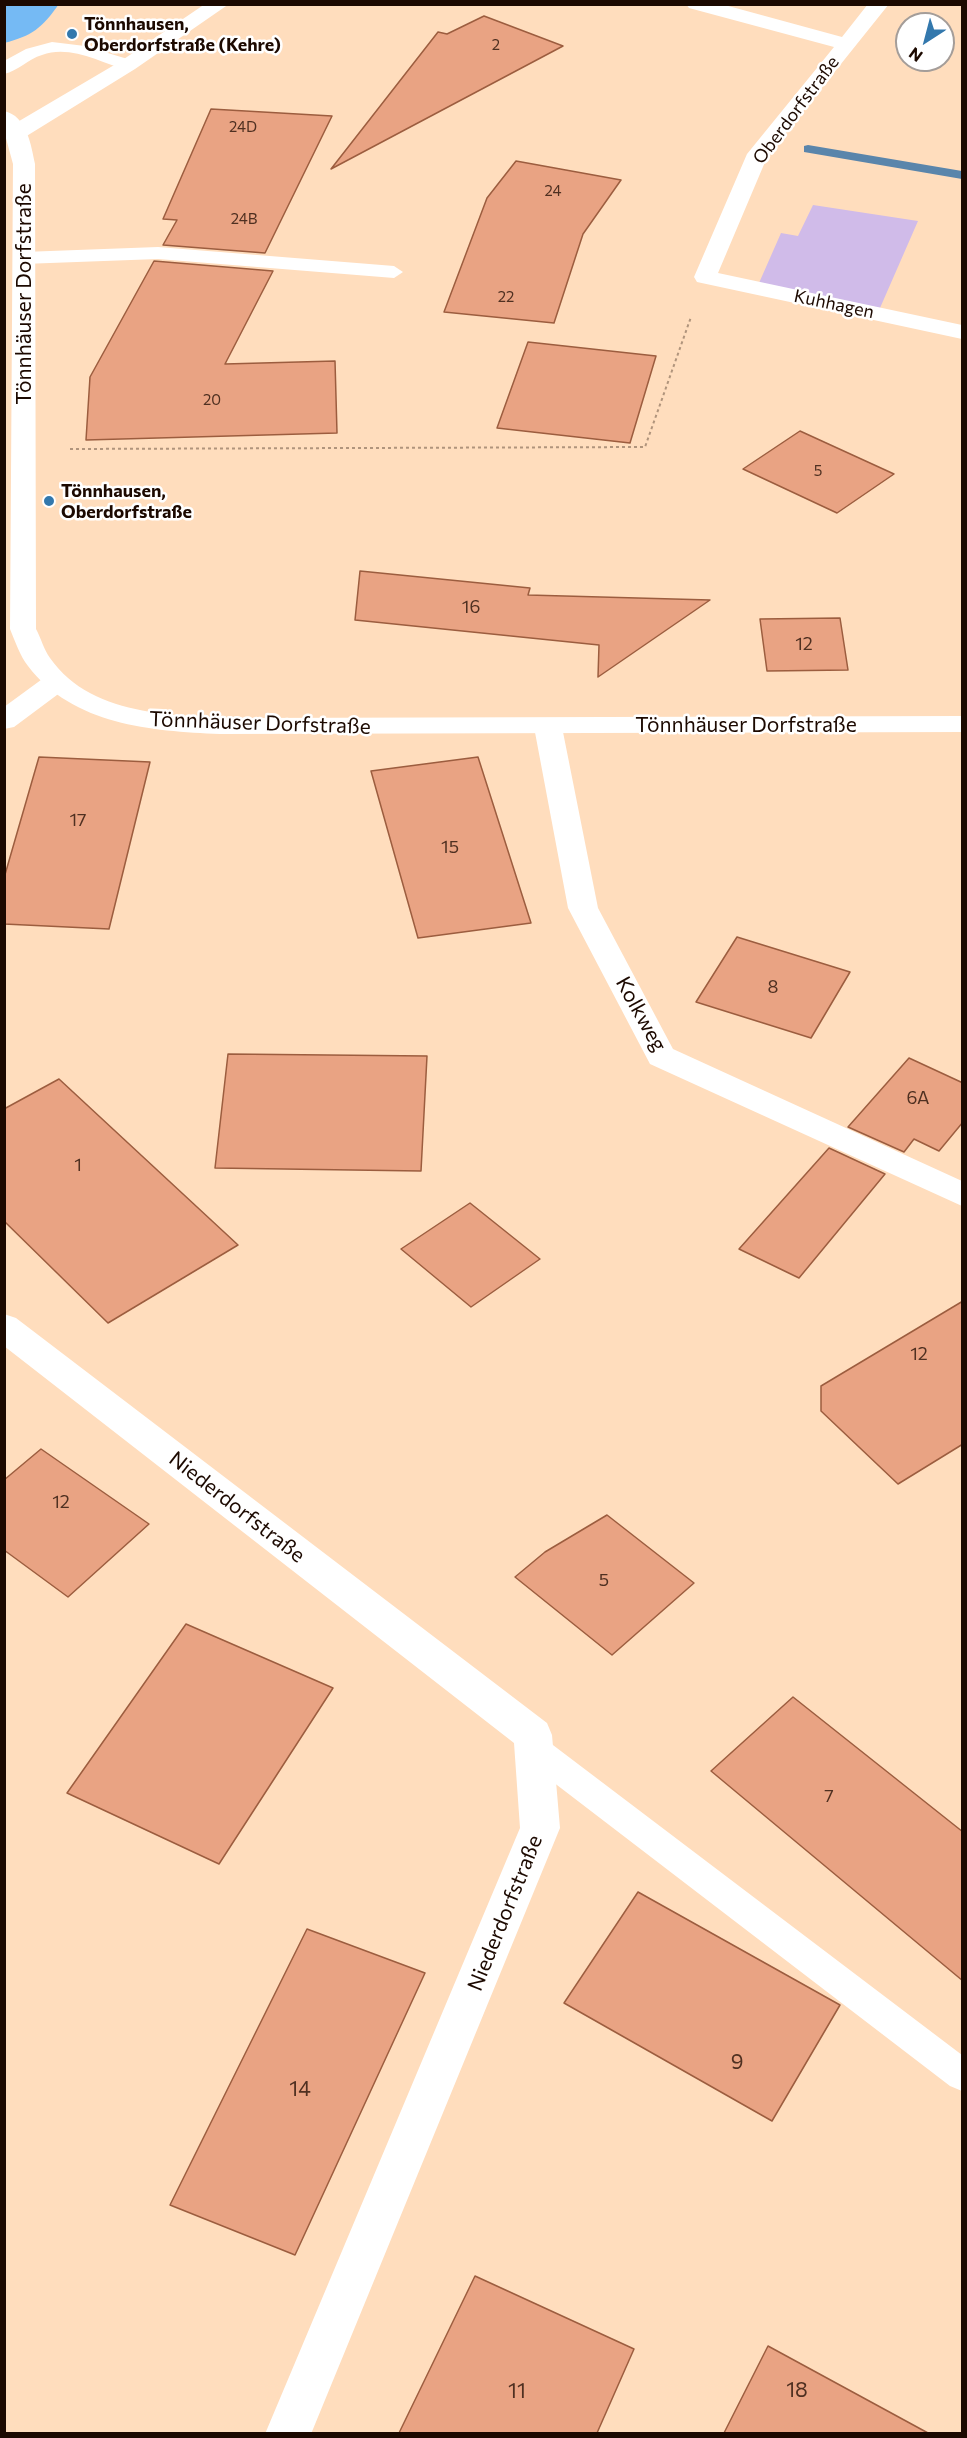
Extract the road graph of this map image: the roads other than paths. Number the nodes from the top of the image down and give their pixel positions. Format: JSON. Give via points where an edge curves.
{"nodes":[{"id":1,"x":219,"y":4,"type":"edge"},
{"id":2,"x":696,"y":4,"type":"edge"},
{"id":3,"x":879,"y":4,"type":"edge"},
{"id":4,"x":846,"y":44,"type":"junction"},
{"id":5,"x":128,"y":65,"type":"junction"},
{"id":6,"x":4,"y":69,"type":"edge"},
{"id":7,"x":11,"y":124,"type":"edge"},
{"id":8,"x":23,"y":258,"type":"junction"},
{"id":9,"x":394,"y":272,"type":"dead end"},
{"id":10,"x":705,"y":277,"type":"joint"},
{"id":11,"x":963,"y":332,"type":"edge"},
{"id":12,"x":55,"y":683,"type":"junction"},
{"id":13,"x":4,"y":721,"type":"edge"},
{"id":14,"x":963,"y":724,"type":"edge"},
{"id":15,"x":548,"y":727,"type":"junction"},
{"id":16,"x":963,"y":1194,"type":"edge"},
{"id":17,"x":4,"y":1327,"type":"edge"},
{"id":18,"x":534,"y":1749,"type":"junction"},
{"id":19,"x":963,"y":2075,"type":"edge"},
{"id":20,"x":288,"y":2433,"type":"edge"}],
"edges":[{"from":1,"to":5,"type":"street"},
{"from":2,"to":4,"type":"street","name":"Oberdorfstraße"},
{"from":3,"to":4,"type":"street","name":"Oberdorfstraße"},
{"from":4,"to":10,"type":"street","name":"Oberdorfstraße","via":[[758,154]]},
{"from":5,"to":6,"type":"lane","via":[[52,47],[36,51]]},
{"from":5,"to":7,"type":"street"},
{"from":7,"to":8,"type":"street","name":"Tönnhäuser Dorfstraße","via":[[24,164]]},
{"from":8,"to":9,"type":"lane","via":[[158,253]]},
{"from":8,"to":12,"type":"street","name":"Tönnhäuser Dorfstraße","via":[[23,629],[29,650]]},
{"from":10,"to":11,"type":"street","name":"Kuhhagen"},
{"from":12,"to":13,"type":"street"},
{"from":12,"to":15,"type":"street","name":"Tönnhäuser Dorfstraße","via":[[114,713],[165,723],[252,727]]},
{"from":14,"to":15,"type":"street","name":"Tönnhäuser Dorfstraße"},
{"from":15,"to":16,"type":"street","name":"Kolkweg","via":[[583,908],[661,1056]]},
{"from":17,"to":18,"type":"street","name":"Niederdorfstraße","via":[[532,1735]]},
{"from":18,"to":19,"type":"lane"},
{"from":18,"to":20,"type":"street","name":"Niederdorfstraße","via":[[540,1828]]}]}
